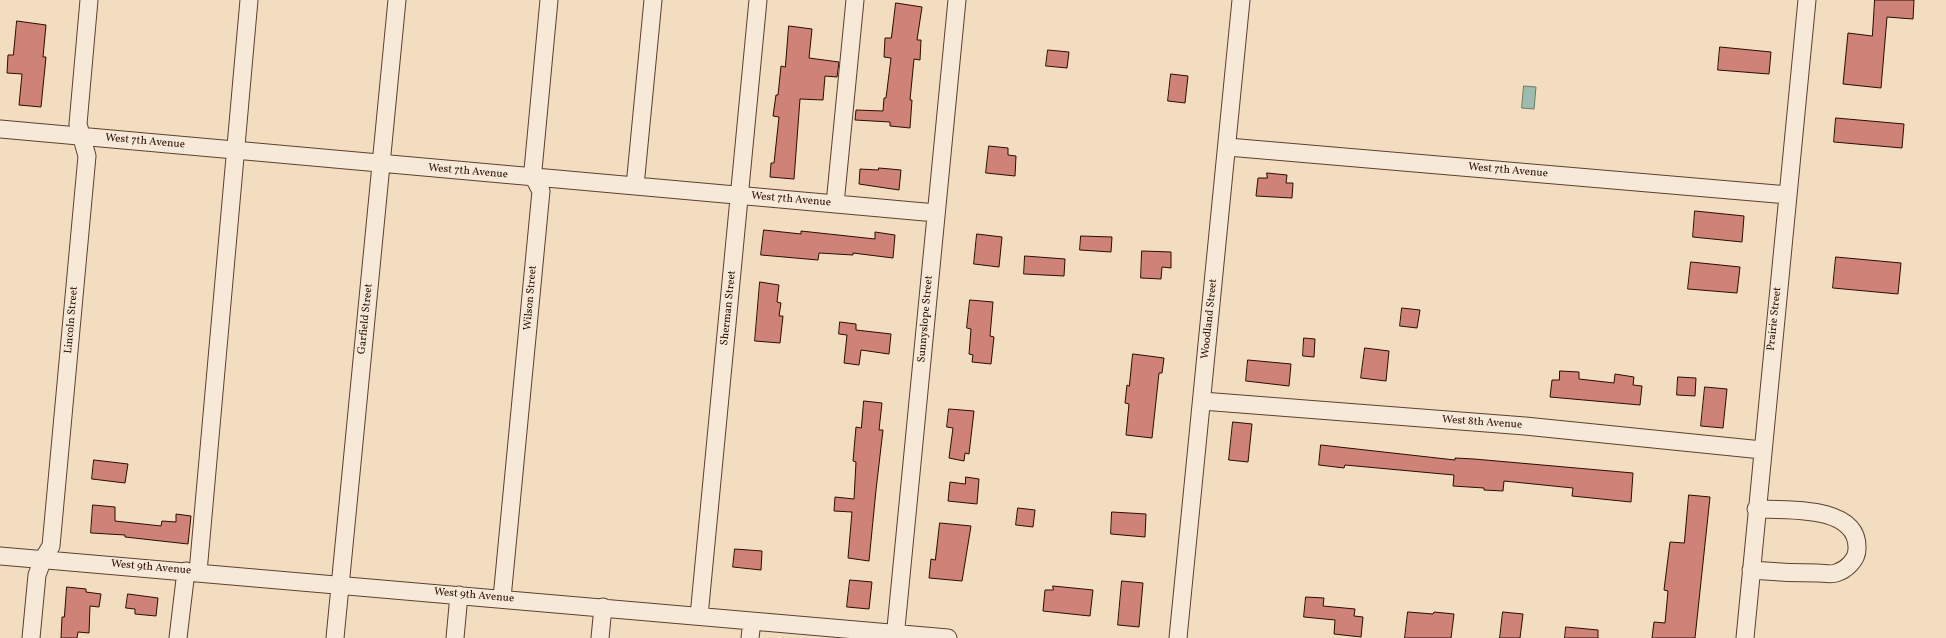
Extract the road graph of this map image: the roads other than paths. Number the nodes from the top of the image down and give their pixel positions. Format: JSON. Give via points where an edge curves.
{"nodes":[{"id":1,"x":89,"y":0,"type":"edge"},
{"id":2,"x":249,"y":0,"type":"edge"},
{"id":3,"x":397,"y":0,"type":"edge"},
{"id":4,"x":549,"y":0,"type":"edge"},
{"id":5,"x":653,"y":0,"type":"edge"},
{"id":6,"x":758,"y":0,"type":"edge"},
{"id":7,"x":855,"y":0,"type":"edge"},
{"id":8,"x":957,"y":0,"type":"edge"},
{"id":9,"x":1241,"y":0,"type":"edge"},
{"id":10,"x":1807,"y":0,"type":"edge"},
{"id":11,"x":0,"y":129,"type":"edge"},
{"id":12,"x":80,"y":136,"type":"junction"},
{"id":13,"x":1228,"y":147,"type":"junction"},
{"id":14,"x":237,"y":151,"type":"junction"},
{"id":15,"x":382,"y":164,"type":"junction"},
{"id":16,"x":534,"y":178,"type":"junction"},
{"id":17,"x":635,"y":186,"type":"junction"},
{"id":18,"x":1788,"y":195,"type":"junction"},
{"id":19,"x":740,"y":196,"type":"junction"},
{"id":20,"x":835,"y":204,"type":"junction"},
{"id":21,"x":936,"y":213,"type":"junction"},
{"id":22,"x":1202,"y":401,"type":"junction"},
{"id":23,"x":1762,"y":450,"type":"junction"},
{"id":24,"x":1756,"y":509,"type":"junction"},
{"id":25,"x":0,"y":556,"type":"edge"},
{"id":26,"x":43,"y":559,"type":"junction"},
{"id":27,"x":1751,"y":570,"type":"junction"},
{"id":28,"x":192,"y":571,"type":"junction"},
{"id":29,"x":339,"y":585,"type":"junction"},
{"id":30,"x":459,"y":595,"type":"junction"},
{"id":31,"x":502,"y":598,"type":"junction"},
{"id":32,"x":603,"y":608,"type":"junction"},
{"id":33,"x":699,"y":616,"type":"junction"},
{"id":34,"x":752,"y":621,"type":"junction"},
{"id":35,"x":896,"y":636,"type":"edge"},
{"id":36,"x":31,"y":638,"type":"edge"},
{"id":37,"x":178,"y":638,"type":"edge"},
{"id":38,"x":335,"y":638,"type":"edge"},
{"id":39,"x":455,"y":638,"type":"edge"},
{"id":40,"x":600,"y":638,"type":"edge"},
{"id":41,"x":750,"y":638,"type":"edge"},
{"id":42,"x":948,"y":638,"type":"edge"},
{"id":43,"x":1178,"y":638,"type":"edge"},
{"id":44,"x":1745,"y":638,"type":"edge"}],
"edges":[{"from":1,"to":12,"type":"street","name":"Lincoln Street","via":[[78,124]]},
{"from":2,"to":14,"type":"street"},
{"from":3,"to":15,"type":"street","name":"Garfield Street"},
{"from":4,"to":16,"type":"street","name":"Wilson Street"},
{"from":5,"to":17,"type":"street"},
{"from":6,"to":19,"type":"street","name":"Sherman Street"},
{"from":7,"to":20,"type":"street"},
{"from":8,"to":21,"type":"street","name":"Sunnyslope Street"},
{"from":9,"to":13,"type":"street","name":"Woodland Street"},
{"from":10,"to":18,"type":"street","name":"Prairie Street"},
{"from":11,"to":12,"type":"street","name":"West 7th Avenue"},
{"from":12,"to":14,"type":"street","name":"West 7th Avenue"},
{"from":12,"to":26,"type":"street","name":"Lincoln Street","via":[[87,156],[51,546]]},
{"from":13,"to":18,"type":"street","name":"West 7th Avenue"},
{"from":13,"to":22,"type":"street","name":"Woodland Street"},
{"from":14,"to":15,"type":"street","name":"West 7th Avenue"},
{"from":14,"to":28,"type":"street"},
{"from":15,"to":16,"type":"street","name":"West 7th Avenue"},
{"from":15,"to":29,"type":"street","name":"Garfield Street"},
{"from":16,"to":17,"type":"street","name":"West 7th Avenue"},
{"from":16,"to":31,"type":"street","name":"Wilson Street","via":[[541,191]]},
{"from":17,"to":19,"type":"street","name":"West 7th Avenue"},
{"from":18,"to":23,"type":"street","name":"Prairie Street"},
{"from":19,"to":20,"type":"street","name":"West 7th Avenue"},
{"from":19,"to":33,"type":"street","name":"Sherman Street"},
{"from":20,"to":21,"type":"street","name":"West 7th Avenue"},
{"from":21,"to":35,"type":"street","name":"Sunnyslope Street"},
{"from":22,"to":23,"type":"street","name":"West 8th Avenue","via":[[1525,426]]},
{"from":22,"to":43,"type":"street","name":"Woodland Street"},
{"from":23,"to":24,"type":"street","name":"Prairie Street"},
{"from":24,"to":27,"type":"street","name":"Prairie Street"},
{"from":24,"to":27,"type":"street","via":[[1806,510],[1839,519],[1850,526],[1857,536],[1858,551],[1851,564],[1836,573]]},
{"from":25,"to":26,"type":"street","name":"West 9th Avenue"},
{"from":26,"to":28,"type":"street","name":"West 9th Avenue"},
{"from":26,"to":36,"type":"street","name":"Lincoln Street","via":[[37,575]]},
{"from":27,"to":44,"type":"street","name":"Prairie Street"},
{"from":28,"to":29,"type":"street","name":"West 9th Avenue"},
{"from":28,"to":37,"type":"street"},
{"from":29,"to":30,"type":"street","name":"West 9th Avenue"},
{"from":29,"to":38,"type":"street","name":"Garfield Street"},
{"from":30,"to":31,"type":"street","name":"West 9th Avenue"},
{"from":30,"to":39,"type":"street"},
{"from":31,"to":32,"type":"street","name":"West 9th Avenue"},
{"from":32,"to":33,"type":"street","name":"West 9th Avenue"},
{"from":32,"to":40,"type":"street"},
{"from":33,"to":34,"type":"street","name":"West 9th Avenue"},
{"from":34,"to":35,"type":"street","name":"West 9th Avenue"},
{"from":34,"to":41,"type":"street"},
{"from":35,"to":42,"type":"street","name":"West 9th Avenue"}]}
